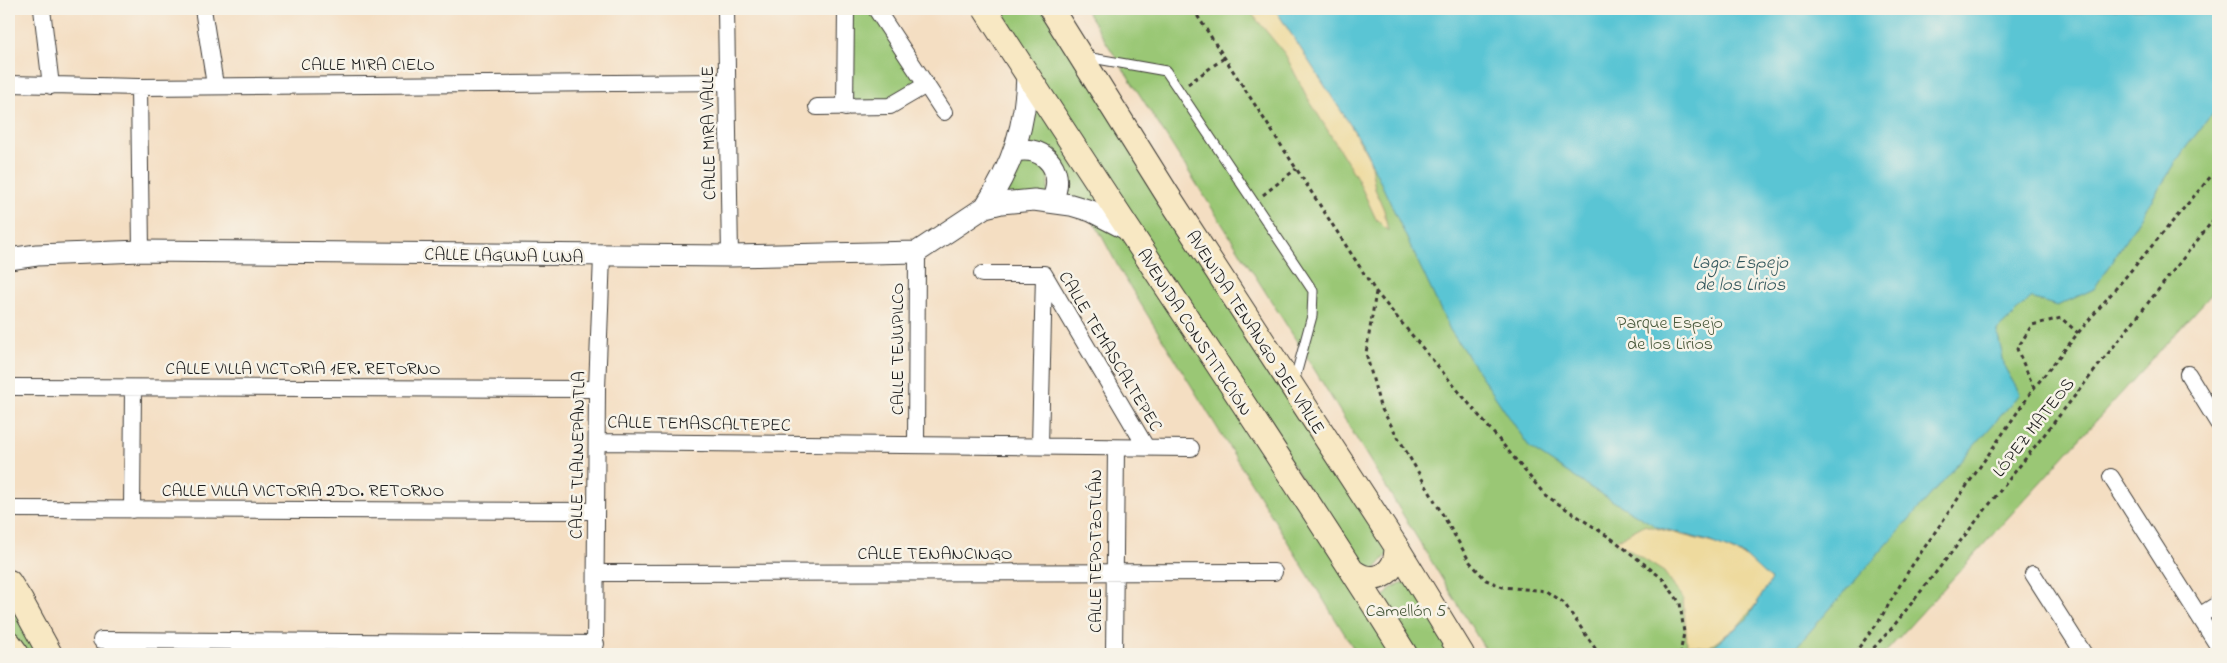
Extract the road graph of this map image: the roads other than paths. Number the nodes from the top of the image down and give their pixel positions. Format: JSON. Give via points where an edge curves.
{"nodes":[{"id":1,"x":42,"y":9,"type":"edge"},
{"id":2,"x":203,"y":9,"type":"edge"},
{"id":3,"x":726,"y":9,"type":"edge"},
{"id":4,"x":846,"y":9,"type":"edge"},
{"id":5,"x":876,"y":9,"type":"edge"},
{"id":6,"x":985,"y":9,"type":"edge"},
{"id":7,"x":1051,"y":9,"type":"edge"},
{"id":8,"x":1080,"y":56,"type":"junction"},
{"id":9,"x":1027,"y":74,"type":"junction"},
{"id":10,"x":727,"y":82,"type":"junction"},
{"id":11,"x":9,"y":84,"type":"edge"},
{"id":12,"x":215,"y":85,"type":"junction"},
{"id":13,"x":926,"y":85,"type":"junction"},
{"id":14,"x":51,"y":86,"type":"junction"},
{"id":15,"x":139,"y":87,"type":"junction"},
{"id":16,"x":817,"y":108,"type":"dead end"},
{"id":17,"x":845,"y":108,"type":"junction"},
{"id":18,"x":944,"y":112,"type":"dead end"},
{"id":19,"x":1015,"y":151,"type":"junction"},
{"id":20,"x":1050,"y":202,"type":"junction"},
{"id":21,"x":985,"y":207,"type":"junction"},
{"id":22,"x":1128,"y":230,"type":"junction"},
{"id":23,"x":141,"y":251,"type":"junction"},
{"id":24,"x":917,"y":252,"type":"junction"},
{"id":25,"x":602,"y":256,"type":"junction"},
{"id":26,"x":730,"y":256,"type":"junction"},
{"id":27,"x":9,"y":259,"type":"edge"},
{"id":28,"x":982,"y":274,"type":"dead end"},
{"id":29,"x":1044,"y":274,"type":"junction"},
{"id":30,"x":2188,"y":374,"type":"dead end"},
{"id":31,"x":9,"y":387,"type":"edge"},
{"id":32,"x":133,"y":388,"type":"junction"},
{"id":33,"x":597,"y":389,"type":"junction"},
{"id":34,"x":1292,"y":390,"type":"junction"},
{"id":35,"x":2218,"y":423,"type":"edge"},
{"id":36,"x":597,"y":442,"type":"junction"},
{"id":37,"x":916,"y":445,"type":"junction"},
{"id":38,"x":1040,"y":446,"type":"junction"},
{"id":39,"x":1146,"y":447,"type":"junction"},
{"id":40,"x":1116,"y":448,"type":"junction"},
{"id":41,"x":1191,"y":448,"type":"dead end"},
{"id":42,"x":2111,"y":477,"type":"dead end"},
{"id":43,"x":9,"y":509,"type":"edge"},
{"id":44,"x":132,"y":510,"type":"junction"},
{"id":45,"x":596,"y":511,"type":"junction"},
{"id":46,"x":1396,"y":546,"type":"junction"},
{"id":47,"x":1274,"y":572,"type":"dead end"},
{"id":48,"x":1354,"y":572,"type":"junction"},
{"id":49,"x":596,"y":573,"type":"junction"},
{"id":50,"x":1115,"y":573,"type":"junction"},
{"id":51,"x":2033,"y":574,"type":"dead end"},
{"id":52,"x":9,"y":582,"type":"edge"},
{"id":53,"x":1421,"y":587,"type":"junction"},
{"id":54,"x":2218,"y":604,"type":"edge"},
{"id":55,"x":1380,"y":615,"type":"junction"},
{"id":56,"x":2199,"y":616,"type":"junction"},
{"id":57,"x":101,"y":640,"type":"dead end"},
{"id":58,"x":9,"y":643,"type":"edge"},
{"id":59,"x":2218,"y":646,"type":"edge"},
{"id":60,"x":257,"y":648,"type":"edge"},
{"id":61,"x":596,"y":649,"type":"edge"},
{"id":62,"x":17,"y":654,"type":"edge"},
{"id":63,"x":50,"y":654,"type":"edge"},
{"id":64,"x":1114,"y":654,"type":"edge"},
{"id":65,"x":1405,"y":654,"type":"edge"},
{"id":66,"x":1462,"y":654,"type":"edge"},
{"id":67,"x":2084,"y":654,"type":"edge"}],
"edges":[{"from":1,"to":14,"type":"street"},
{"from":2,"to":12,"type":"street"},
{"from":3,"to":10,"type":"street","name":"CALLE MIRA VALLE"},
{"from":4,"to":17,"type":"street"},
{"from":5,"to":13,"type":"street"},
{"from":6,"to":9,"type":"main road","name":"AVENIDA CONSTITUCIÓN"},
{"from":7,"to":8,"type":"main road","name":"AVENIDA TENANGO DEL VALLE"},
{"from":8,"to":34,"type":"main road","name":"AVENIDA TENANGO DEL VALLE"},
{"from":8,"to":34,"type":"lane","via":[[1166,71],[1313,291],[1312,316]]},
{"from":9,"to":19,"type":"street","via":[[1024,113]]},
{"from":9,"to":22,"type":"main road","name":"AVENIDA CONSTITUCIÓN"},
{"from":10,"to":12,"type":"street","name":"CALLE MIRA CIELO"},
{"from":10,"to":26,"type":"street","name":"CALLE MIRA VALLE"},
{"from":11,"to":14,"type":"street","name":"CALLE MIRA CIELO"},
{"from":12,"to":15,"type":"street","name":"CALLE MIRA CIELO"},
{"from":13,"to":17,"type":"street","via":[[890,106]]},
{"from":13,"to":18,"type":"street"},
{"from":14,"to":15,"type":"street","name":"CALLE MIRA CIELO"},
{"from":15,"to":23,"type":"street"},
{"from":16,"to":17,"type":"street"},
{"from":19,"to":20,"type":"street","via":[[1039,152],[1051,163],[1057,178],[1055,194]]},
{"from":19,"to":21,"type":"street"},
{"from":20,"to":21,"type":"street","via":[[1017,201]]},
{"from":20,"to":22,"type":"street","via":[[1091,211]]},
{"from":21,"to":24,"type":"street"},
{"from":22,"to":48,"type":"main road","name":"AVENIDA CONSTITUCIÓN"},
{"from":23,"to":25,"type":"street","name":"CALLE LAGUNA LUNA"},
{"from":23,"to":27,"type":"street","name":"CALLE LAGUNA LUNA"},
{"from":24,"to":26,"type":"street","name":"CALLE LAGUNA LUNA"},
{"from":24,"to":37,"type":"street","name":"CALLE TEJUPILCO"},
{"from":25,"to":26,"type":"street","name":"CALLE LAGUNA LUNA"},
{"from":25,"to":33,"type":"street","name":"CALLE TLALNEPANTLA"},
{"from":28,"to":29,"type":"street"},
{"from":29,"to":38,"type":"street","name":"CALLE TEMASCALTEPEC"},
{"from":29,"to":39,"type":"street","name":"CALLE TEMASCALTEPEC"},
{"from":30,"to":35,"type":"street"},
{"from":31,"to":32,"type":"street","name":"CALLE VILLA VICTORIA 1ER. RETORNO"},
{"from":32,"to":33,"type":"street","name":"CALLE VILLA VICTORIA 1ER. RETORNO"},
{"from":32,"to":44,"type":"street"},
{"from":33,"to":36,"type":"street","name":"CALLE TLALNEPANTLA"},
{"from":34,"to":46,"type":"main road","name":"AVENIDA TENANGO DEL VALLE"},
{"from":36,"to":37,"type":"street","name":"CALLE TEMASCALTEPEC"},
{"from":36,"to":45,"type":"street","name":"CALLE TLALNEPANTLA"},
{"from":37,"to":38,"type":"street","name":"CALLE TEMASCALTEPEC"},
{"from":38,"to":40,"type":"street","name":"CALLE TEMASCALTEPEC"},
{"from":39,"to":40,"type":"street","name":"CALLE TEMASCALTEPEC"},
{"from":39,"to":41,"type":"street"},
{"from":40,"to":50,"type":"street","name":"CALLE TEPOTZOTLÁN"},
{"from":42,"to":56,"type":"street"},
{"from":43,"to":44,"type":"street","name":"CALLE VILLA VICTORIA 2DO. RETORNO"},
{"from":44,"to":45,"type":"street","name":"CALLE VILLA VICTORIA 2DO. RETORNO"},
{"from":45,"to":49,"type":"street","name":"CALLE TLALNEPANTLA"},
{"from":46,"to":48,"type":"main road","via":[[1395,560],[1382,576],[1367,578]]},
{"from":46,"to":53,"type":"main road","name":"AVENIDA TENANGO DEL VALLE"},
{"from":47,"to":50,"type":"street","name":"CALLE TENANCINGO"},
{"from":48,"to":55,"type":"main road","name":"AVENIDA CONSTITUCIÓN"},
{"from":49,"to":50,"type":"street","name":"CALLE TENANCINGO"},
{"from":49,"to":61,"type":"street","name":"CALLE TLALNEPANTLA"},
{"from":50,"to":64,"type":"street","name":"CALLE TEPOTZOTLÁN"},
{"from":51,"to":67,"type":"street"},
{"from":52,"to":63,"type":"main road"},
{"from":53,"to":55,"type":"main road","via":[[1409,582],[1390,587],[1381,599]]},
{"from":53,"to":66,"type":"main road","name":"AVENIDA TENANGO DEL VALLE"},
{"from":54,"to":56,"type":"street"},
{"from":55,"to":65,"type":"main road","name":"AVENIDA CONSTITUCIÓN"},
{"from":56,"to":59,"type":"street"},
{"from":57,"to":60,"type":"street"},
{"from":58,"to":62,"type":"main road"},
{"from":60,"to":61,"type":"street"}]}
